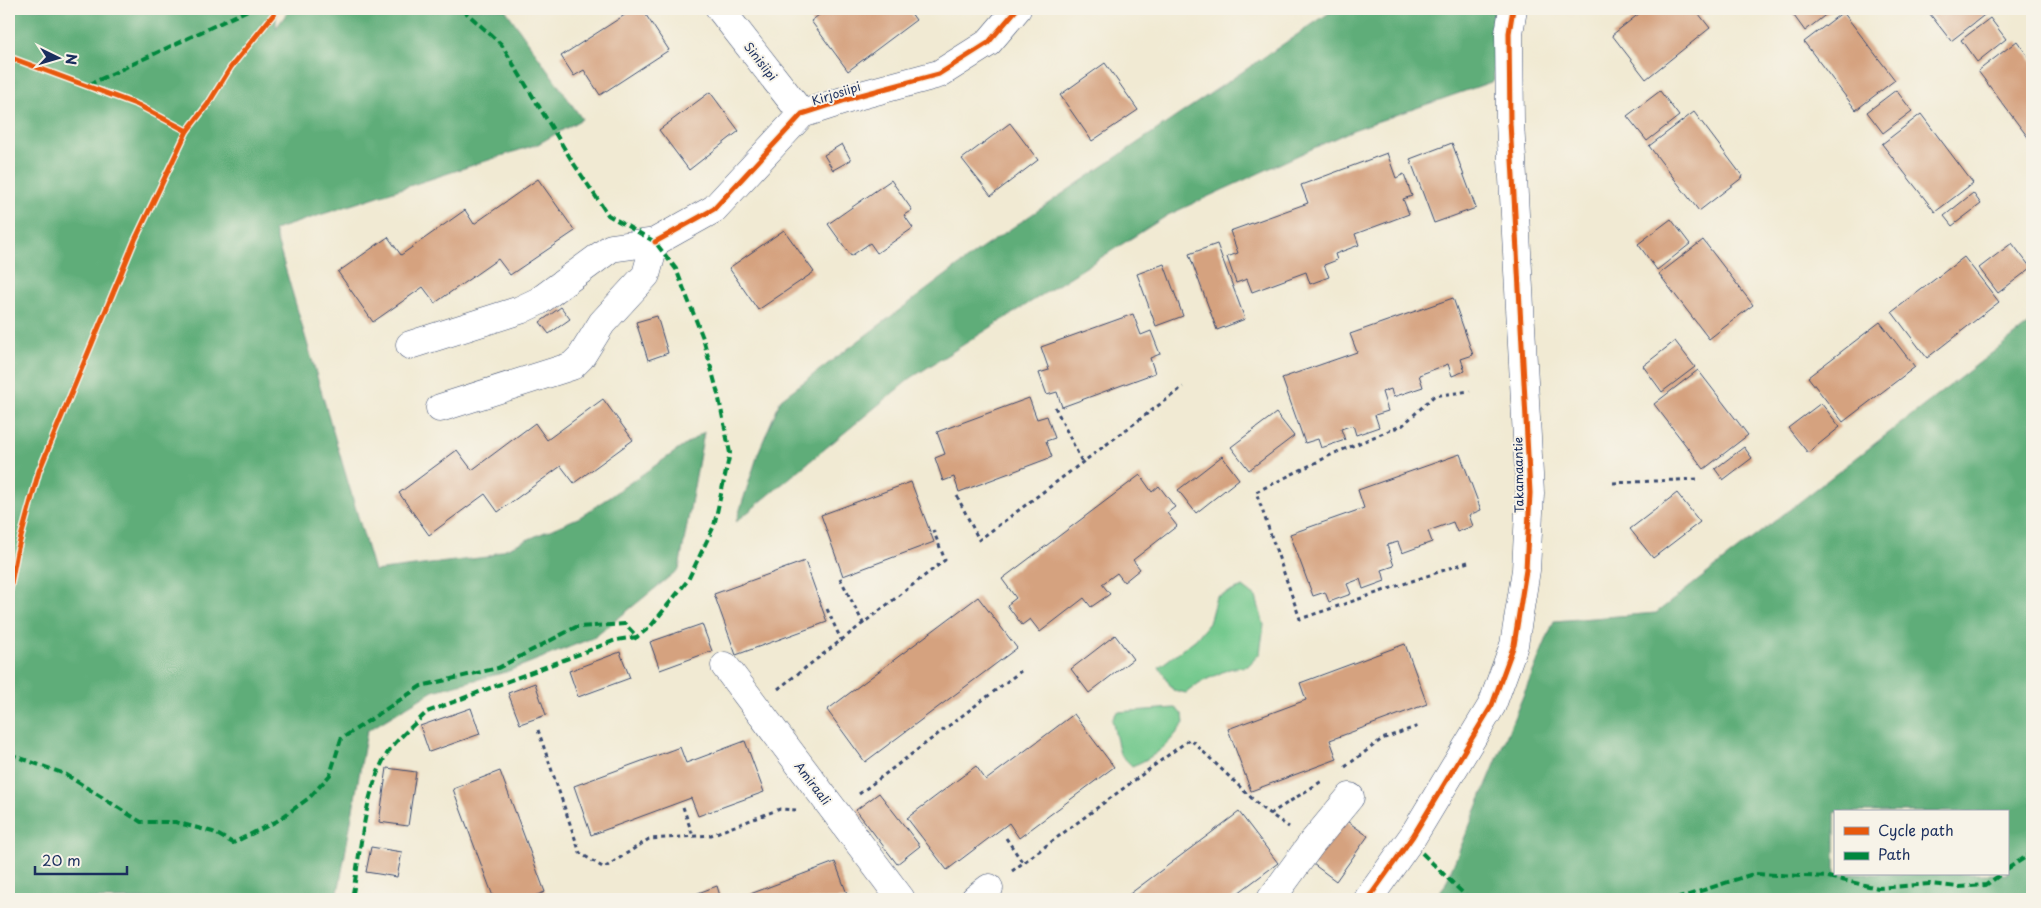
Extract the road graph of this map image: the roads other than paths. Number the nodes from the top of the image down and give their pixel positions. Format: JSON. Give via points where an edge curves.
{"nodes":[{"id":1,"x":720,"y":9,"type":"edge"},
{"id":2,"x":1017,"y":9,"type":"edge"},
{"id":3,"x":1514,"y":9,"type":"edge"},
{"id":4,"x":802,"y":114,"type":"junction"},
{"id":5,"x":655,"y":242,"type":"junction"},
{"id":6,"x":410,"y":345,"type":"dead end"},
{"id":7,"x":440,"y":408,"type":"dead end"},
{"id":8,"x":725,"y":666,"type":"dead end"},
{"id":9,"x":1350,"y":797,"type":"dead end"},
{"id":10,"x":902,"y":899,"type":"edge"},
{"id":11,"x":1271,"y":899,"type":"edge"},
{"id":12,"x":1368,"y":899,"type":"edge"}],
"edges":[{"from":1,"to":4,"type":"street","name":"Sinisiipi"},
{"from":2,"to":4,"type":"street","name":"Kirjosiipi","via":[[988,42],[939,74]]},
{"from":3,"to":12,"type":"street","name":"Takamaantie","via":[[1509,33],[1510,122],[1530,493],[1526,570],[1514,645],[1492,705],[1413,836]]},
{"from":4,"to":5,"type":"street","name":"Kirjosiipi","via":[[714,209]]},
{"from":5,"to":6,"type":"street","via":[[611,248],[539,301]]},
{"from":5,"to":7,"type":"street","via":[[646,275],[602,322],[572,366]]},
{"from":8,"to":10,"type":"street","name":"Amiraali"},
{"from":9,"to":11,"type":"street"}]}
